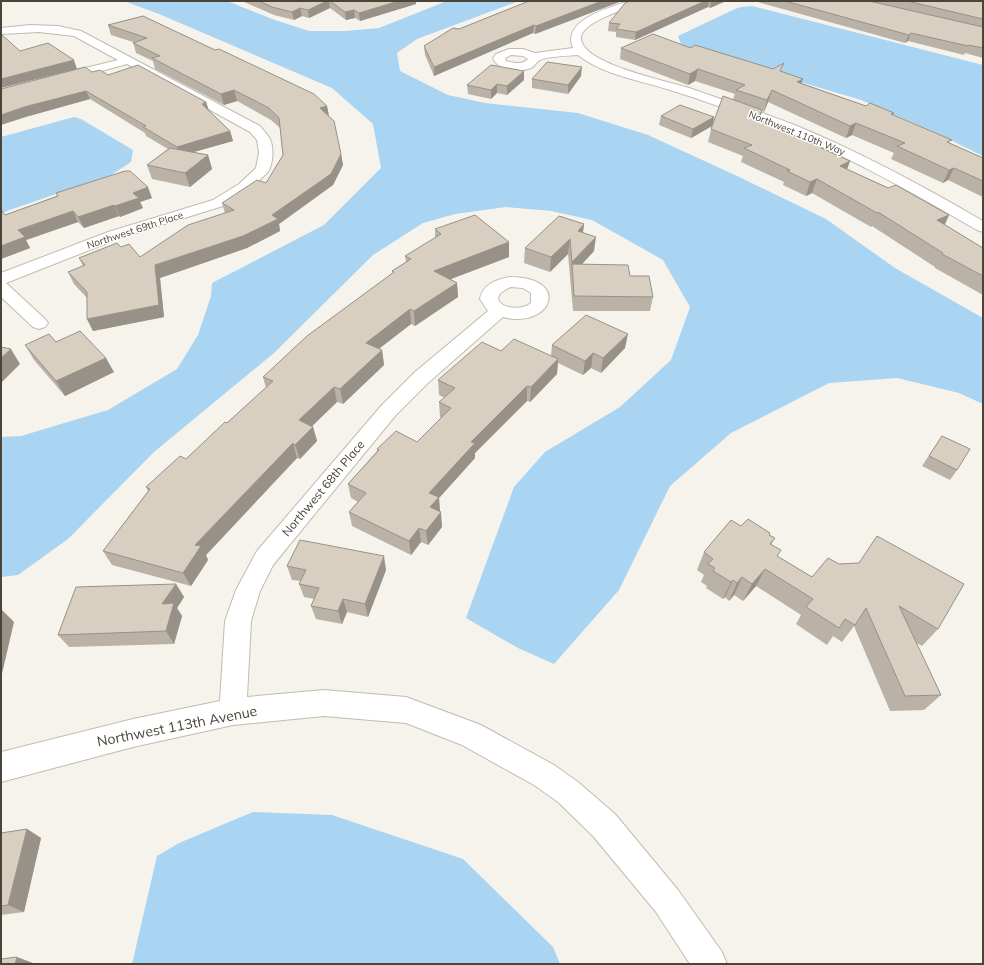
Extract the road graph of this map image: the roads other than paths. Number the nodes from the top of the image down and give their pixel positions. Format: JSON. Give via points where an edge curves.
{"nodes":[{"id":1,"x":638,"y":1,"type":"edge"},
{"id":2,"x":1,"y":31,"type":"edge"},
{"id":3,"x":580,"y":51,"type":"junction"},
{"id":4,"x":534,"y":57,"type":"dead end"},
{"id":5,"x":126,"y":60,"type":"junction"},
{"id":6,"x":52,"y":80,"type":"edge"},
{"id":7,"x":983,"y":227,"type":"edge"},
{"id":8,"x":1,"y":280,"type":"edge"},
{"id":9,"x":1,"y":286,"type":"edge"},
{"id":10,"x":500,"y":311,"type":"dead end"},
{"id":11,"x":39,"y":323,"type":"dead end"},
{"id":12,"x":233,"y":712,"type":"junction"},
{"id":13,"x":1,"y":766,"type":"edge"},
{"id":14,"x":710,"y":964,"type":"edge"}],
"edges":[{"from":1,"to":3,"type":"street","via":[[580,27],[576,43]]},
{"from":2,"to":5,"type":"street","via":[[62,29],[77,33]]},
{"from":3,"to":4,"type":"street"},
{"from":3,"to":7,"type":"street","name":"Northwest 110th Way","via":[[590,60],[603,66],[676,88],[792,129],[913,187]]},
{"from":5,"to":6,"type":"street"},
{"from":5,"to":8,"type":"street","name":"Northwest 69th Place","via":[[255,129],[264,140],[266,153],[263,169],[244,188],[218,203],[114,235]]},
{"from":9,"to":11,"type":"street"},
{"from":10,"to":12,"type":"street","name":"Northwest 68th Place","via":[[422,377],[388,411],[265,558],[248,590],[238,621]]},
{"from":12,"to":13,"type":"street","name":"Northwest 113th Avenue","via":[[133,733]]},
{"from":12,"to":14,"type":"street","name":"Northwest 113th Avenue","via":[[324,702],[406,710],[471,734],[544,775],[568,792],[604,825],[667,901]]}]}
